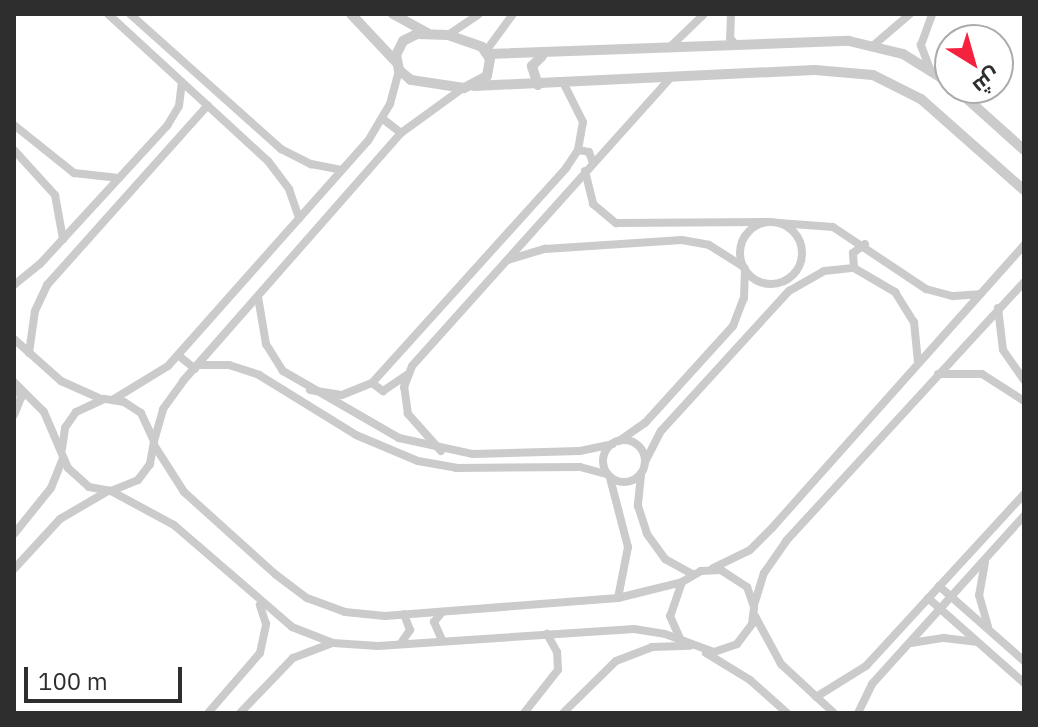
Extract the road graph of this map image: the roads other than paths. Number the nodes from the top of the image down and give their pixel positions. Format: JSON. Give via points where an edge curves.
{"nodes":[{"id":1,"x":108,"y":14,"type":"edge"},
{"id":2,"x":130,"y":14,"type":"edge"},
{"id":3,"x":368,"y":14,"type":"edge"},
{"id":4,"x":393,"y":14,"type":"edge"},
{"id":5,"x":479,"y":14,"type":"edge"},
{"id":6,"x":513,"y":14,"type":"edge"},
{"id":7,"x":704,"y":14,"type":"edge"},
{"id":8,"x":731,"y":14,"type":"edge"},
{"id":9,"x":910,"y":14,"type":"edge"},
{"id":10,"x":918,"y":14,"type":"edge"},
{"id":11,"x":354,"y":16,"type":"edge"},
{"id":12,"x":930,"y":16,"type":"edge"},
{"id":13,"x":429,"y":33,"type":"junction"},
{"id":14,"x":448,"y":35,"type":"junction"},
{"id":15,"x":875,"y":44,"type":"junction"},
{"id":16,"x":736,"y":45,"type":"junction"},
{"id":17,"x":669,"y":49,"type":"junction"},
{"id":18,"x":487,"y":53,"type":"junction"},
{"id":19,"x":542,"y":56,"type":"junction"},
{"id":20,"x":398,"y":66,"type":"junction"},
{"id":21,"x":930,"y":69,"type":"junction"},
{"id":22,"x":934,"y":72,"type":"edge"},
{"id":23,"x":670,"y":78,"type":"junction"},
{"id":24,"x":182,"y":82,"type":"junction"},
{"id":25,"x":564,"y":84,"type":"junction"},
{"id":26,"x":538,"y":85,"type":"junction"},
{"id":27,"x":469,"y":87,"type":"junction"},
{"id":28,"x":973,"y":104,"type":"edge"},
{"id":29,"x":208,"y":105,"type":"junction"},
{"id":30,"x":383,"y":119,"type":"junction"},
{"id":31,"x":14,"y":125,"type":"edge"},
{"id":32,"x":401,"y":133,"type":"junction"},
{"id":33,"x":281,"y":149,"type":"junction"},
{"id":34,"x":14,"y":150,"type":"edge"},
{"id":35,"x":578,"y":150,"type":"junction"},
{"id":36,"x":1024,"y":150,"type":"edge"},
{"id":37,"x":49,"y":156,"type":"junction"},
{"id":38,"x":268,"y":161,"type":"junction"},
{"id":39,"x":593,"y":163,"type":"junction"},
{"id":40,"x":36,"y":170,"type":"junction"},
{"id":41,"x":341,"y":170,"type":"junction"},
{"id":42,"x":585,"y":171,"type":"junction"},
{"id":43,"x":120,"y":178,"type":"junction"},
{"id":44,"x":1024,"y":190,"type":"edge"},
{"id":45,"x":299,"y":218,"type":"junction"},
{"id":46,"x":768,"y":222,"type":"junction"},
{"id":47,"x":779,"y":223,"type":"junction"},
{"id":48,"x":63,"y":239,"type":"junction"},
{"id":49,"x":865,"y":244,"type":"junction"},
{"id":50,"x":1024,"y":245,"type":"edge"},
{"id":51,"x":54,"y":249,"type":"junction"},
{"id":52,"x":67,"y":261,"type":"junction"},
{"id":53,"x":504,"y":262,"type":"junction"},
{"id":54,"x":744,"y":268,"type":"junction"},
{"id":55,"x":854,"y":268,"type":"junction"},
{"id":56,"x":792,"y":276,"type":"junction"},
{"id":57,"x":810,"y":276,"type":"junction"},
{"id":58,"x":1024,"y":282,"type":"edge"},
{"id":59,"x":14,"y":285,"type":"edge"},
{"id":60,"x":789,"y":291,"type":"junction"},
{"id":61,"x":980,"y":293,"type":"junction"},
{"id":62,"x":258,"y":297,"type":"junction"},
{"id":63,"x":998,"y":308,"type":"junction"},
{"id":64,"x":14,"y":339,"type":"edge"},
{"id":65,"x":29,"y":353,"type":"junction"},
{"id":66,"x":178,"y":355,"type":"junction"},
{"id":67,"x":918,"y":362,"type":"junction"},
{"id":68,"x":197,"y":367,"type":"junction"},
{"id":69,"x":1015,"y":370,"type":"junction"},
{"id":70,"x":283,"y":371,"type":"junction"},
{"id":71,"x":408,"y":374,"type":"junction"},
{"id":72,"x":937,"y":374,"type":"junction"},
{"id":73,"x":1024,"y":380,"type":"edge"},
{"id":74,"x":14,"y":382,"type":"edge"},
{"id":75,"x":272,"y":382,"type":"junction"},
{"id":76,"x":372,"y":383,"type":"junction"},
{"id":77,"x":1003,"y":383,"type":"junction"},
{"id":78,"x":310,"y":390,"type":"junction"},
{"id":79,"x":104,"y":399,"type":"junction"},
{"id":80,"x":114,"y":399,"type":"junction"},
{"id":81,"x":1024,"y":401,"type":"edge"},
{"id":82,"x":14,"y":415,"type":"edge"},
{"id":83,"x":616,"y":442,"type":"junction"},
{"id":84,"x":154,"y":443,"type":"junction"},
{"id":85,"x":441,"y":451,"type":"junction"},
{"id":86,"x":63,"y":454,"type":"junction"},
{"id":87,"x":644,"y":466,"type":"junction"},
{"id":88,"x":608,"y":476,"type":"junction"},
{"id":89,"x":110,"y":491,"type":"junction"},
{"id":90,"x":1024,"y":494,"type":"edge"},
{"id":91,"x":1024,"y":516,"type":"edge"},
{"id":92,"x":772,"y":528,"type":"junction"},
{"id":93,"x":14,"y":534,"type":"edge"},
{"id":94,"x":786,"y":541,"type":"junction"},
{"id":95,"x":986,"y":559,"type":"junction"},
{"id":96,"x":14,"y":569,"type":"edge"},
{"id":97,"x":710,"y":569,"type":"junction"},
{"id":98,"x":692,"y":574,"type":"junction"},
{"id":99,"x":682,"y":582,"type":"junction"},
{"id":100,"x":939,"y":586,"type":"junction"},
{"id":101,"x":952,"y":596,"type":"junction"},
{"id":102,"x":255,"y":597,"type":"junction"},
{"id":103,"x":618,"y":598,"type":"junction"},
{"id":104,"x":928,"y":598,"type":"junction"},
{"id":105,"x":754,"y":609,"type":"junction"},
{"id":106,"x":940,"y":609,"type":"junction"},
{"id":107,"x":443,"y":612,"type":"junction"},
{"id":108,"x":404,"y":614,"type":"junction"},
{"id":109,"x":990,"y":630,"type":"junction"},
{"id":110,"x":547,"y":634,"type":"junction"},
{"id":111,"x":680,"y":638,"type":"junction"},
{"id":112,"x":443,"y":640,"type":"junction"},
{"id":113,"x":333,"y":643,"type":"junction"},
{"id":114,"x":910,"y":643,"type":"junction"},
{"id":115,"x":978,"y":643,"type":"junction"},
{"id":116,"x":400,"y":644,"type":"junction"},
{"id":117,"x":690,"y":646,"type":"junction"},
{"id":118,"x":701,"y":651,"type":"junction"},
{"id":119,"x":1024,"y":661,"type":"edge"},
{"id":120,"x":1024,"y":683,"type":"edge"},
{"id":121,"x":816,"y":697,"type":"junction"},
{"id":122,"x":208,"y":713,"type":"edge"},
{"id":123,"x":240,"y":713,"type":"edge"},
{"id":124,"x":524,"y":713,"type":"edge"},
{"id":125,"x":563,"y":713,"type":"edge"},
{"id":126,"x":787,"y":713,"type":"edge"},
{"id":127,"x":834,"y":713,"type":"edge"},
{"id":128,"x":858,"y":713,"type":"edge"}],
"edges":[{"from":1,"to":24,"type":"street"},
{"from":2,"to":33,"type":"street"},
{"from":3,"to":11,"type":"street"},
{"from":4,"to":13,"type":"street"},
{"from":5,"to":14,"type":"street"},
{"from":6,"to":18,"type":"street"},
{"from":7,"to":17,"type":"street"},
{"from":8,"to":16,"type":"street","via":[[730,38]]},
{"from":9,"to":15,"type":"street"},
{"from":10,"to":12,"type":"street"},
{"from":11,"to":20,"type":"street"},
{"from":12,"to":21,"type":"street","via":[[921,45]]},
{"from":13,"to":14,"type":"street"},
{"from":13,"to":20,"type":"street","via":[[403,41]]},
{"from":14,"to":18,"type":"street"},
{"from":15,"to":16,"type":"street"},
{"from":15,"to":21,"type":"street"},
{"from":16,"to":17,"type":"street"},
{"from":17,"to":19,"type":"street"},
{"from":18,"to":19,"type":"street"},
{"from":18,"to":27,"type":"street","via":[[487,76]]},
{"from":19,"to":26,"type":"street","via":[[532,66]]},
{"from":20,"to":27,"type":"street","via":[[419,83]]},
{"from":20,"to":30,"type":"street"},
{"from":21,"to":22,"type":"street"},
{"from":23,"to":25,"type":"street"},
{"from":23,"to":39,"type":"street"},
{"from":23,"to":44,"type":"street","via":[[815,70],[873,75],[921,99]]},
{"from":24,"to":29,"type":"street"},
{"from":24,"to":43,"type":"street","via":[[174,117]]},
{"from":25,"to":26,"type":"street"},
{"from":25,"to":35,"type":"street","via":[[583,122]]},
{"from":26,"to":27,"type":"street"},
{"from":27,"to":32,"type":"street"},
{"from":28,"to":36,"type":"street"},
{"from":29,"to":38,"type":"street"},
{"from":29,"to":52,"type":"street"},
{"from":30,"to":32,"type":"street"},
{"from":30,"to":41,"type":"street"},
{"from":31,"to":37,"type":"street"},
{"from":32,"to":62,"type":"street"},
{"from":33,"to":38,"type":"street"},
{"from":33,"to":41,"type":"street","via":[[311,164]]},
{"from":34,"to":40,"type":"street"},
{"from":35,"to":39,"type":"street","via":[[589,152]]},
{"from":35,"to":76,"type":"street"},
{"from":37,"to":40,"type":"street","via":[[46,168]]},
{"from":37,"to":43,"type":"street","via":[[89,177]]},
{"from":38,"to":45,"type":"street","via":[[289,189]]},
{"from":39,"to":42,"type":"street"},
{"from":40,"to":48,"type":"street","via":[[61,210]]},
{"from":41,"to":45,"type":"street"},
{"from":42,"to":46,"type":"street","via":[[593,204],[616,223]]},
{"from":42,"to":53,"type":"street"},
{"from":43,"to":48,"type":"street"},
{"from":45,"to":66,"type":"street"},
{"from":46,"to":47,"type":"street"},
{"from":46,"to":54,"type":"street","via":[[756,226],[742,244]]},
{"from":47,"to":49,"type":"street","via":[[833,227]]},
{"from":47,"to":56,"type":"street","via":[[802,245]]},
{"from":48,"to":51,"type":"street"},
{"from":49,"to":55,"type":"street","via":[[853,253]]},
{"from":49,"to":61,"type":"street","via":[[926,289],[953,296]]},
{"from":50,"to":61,"type":"street"},
{"from":51,"to":52,"type":"street"},
{"from":51,"to":59,"type":"street"},
{"from":52,"to":65,"type":"street","via":[[40,298]]},
{"from":53,"to":54,"type":"street","via":[[545,249],[682,240],[721,251]]},
{"from":53,"to":71,"type":"street"},
{"from":54,"to":56,"type":"street","via":[[761,283]]},
{"from":54,"to":83,"type":"street","via":[[744,298],[733,326],[645,423]]},
{"from":55,"to":57,"type":"street"},
{"from":55,"to":67,"type":"street","via":[[881,281],[906,306],[919,339]]},
{"from":56,"to":57,"type":"street"},
{"from":56,"to":60,"type":"street"},
{"from":57,"to":60,"type":"street"},
{"from":58,"to":63,"type":"street"},
{"from":60,"to":87,"type":"street","via":[[661,431]]},
{"from":61,"to":67,"type":"street"},
{"from":62,"to":68,"type":"street"},
{"from":62,"to":70,"type":"street","via":[[266,344]]},
{"from":63,"to":69,"type":"street","via":[[1003,350]]},
{"from":63,"to":72,"type":"street"},
{"from":64,"to":65,"type":"street"},
{"from":65,"to":79,"type":"street","via":[[74,389]]},
{"from":66,"to":68,"type":"street"},
{"from":66,"to":80,"type":"street","via":[[143,386]]},
{"from":67,"to":92,"type":"street"},
{"from":68,"to":75,"type":"street","via":[[245,369]]},
{"from":68,"to":84,"type":"street","via":[[163,409]]},
{"from":69,"to":73,"type":"street"},
{"from":69,"to":77,"type":"street"},
{"from":70,"to":75,"type":"street","via":[[274,373]]},
{"from":70,"to":78,"type":"street"},
{"from":71,"to":76,"type":"street","via":[[383,391]]},
{"from":71,"to":85,"type":"street","via":[[408,414]]},
{"from":72,"to":77,"type":"street","via":[[970,372]]},
{"from":72,"to":94,"type":"street"},
{"from":74,"to":82,"type":"street","via":[[21,398]]},
{"from":74,"to":86,"type":"street","via":[[44,412]]},
{"from":75,"to":88,"type":"street","via":[[356,435],[418,461],[456,468],[580,467]]},
{"from":76,"to":78,"type":"street","via":[[342,395]]},
{"from":77,"to":81,"type":"street"},
{"from":78,"to":85,"type":"street","via":[[399,438]]},
{"from":79,"to":80,"type":"street"},
{"from":79,"to":86,"type":"street","via":[[76,412],[65,428]]},
{"from":80,"to":84,"type":"street","via":[[141,413]]},
{"from":83,"to":85,"type":"street","via":[[568,452]]},
{"from":83,"to":87,"type":"street","via":[[634,443]]},
{"from":83,"to":88,"type":"street","via":[[604,455]]},
{"from":84,"to":89,"type":"street","via":[[145,472],[130,485]]},
{"from":84,"to":108,"type":"street","via":[[184,492],[291,587],[345,612]]},
{"from":86,"to":89,"type":"street","via":[[81,482]]},
{"from":86,"to":93,"type":"street","via":[[51,488]]},
{"from":87,"to":88,"type":"street","via":[[628,482]]},
{"from":87,"to":98,"type":"street","via":[[638,506],[647,534],[665,559]]},
{"from":88,"to":103,"type":"street","via":[[628,547]]},
{"from":89,"to":96,"type":"street","via":[[60,519]]},
{"from":89,"to":102,"type":"street","via":[[174,525]]},
{"from":90,"to":100,"type":"street"},
{"from":91,"to":95,"type":"street"},
{"from":92,"to":94,"type":"street"},
{"from":92,"to":97,"type":"street","via":[[750,550]]},
{"from":94,"to":105,"type":"street","via":[[764,573]]},
{"from":95,"to":101,"type":"street"},
{"from":95,"to":109,"type":"street","via":[[979,595]]},
{"from":97,"to":98,"type":"street"},
{"from":97,"to":105,"type":"street","via":[[739,579]]},
{"from":98,"to":99,"type":"street"},
{"from":99,"to":103,"type":"street"},
{"from":99,"to":111,"type":"street","via":[[670,616]]},
{"from":100,"to":101,"type":"street"},
{"from":100,"to":104,"type":"street"},
{"from":101,"to":106,"type":"street"},
{"from":101,"to":109,"type":"street"},
{"from":102,"to":113,"type":"street","via":[[292,627]]},
{"from":102,"to":122,"type":"street","via":[[266,624],[260,653]]},
{"from":103,"to":107,"type":"street"},
{"from":104,"to":106,"type":"street"},
{"from":104,"to":121,"type":"street","via":[[854,676]]},
{"from":105,"to":118,"type":"street","via":[[737,644]]},
{"from":105,"to":121,"type":"street","via":[[775,656]]},
{"from":106,"to":114,"type":"street"},
{"from":106,"to":115,"type":"street"},
{"from":107,"to":108,"type":"street"},
{"from":107,"to":112,"type":"street","via":[[434,622]]},
{"from":108,"to":116,"type":"street","via":[[410,630]]},
{"from":109,"to":119,"type":"street"},
{"from":110,"to":111,"type":"street","via":[[634,629]]},
{"from":110,"to":112,"type":"street"},
{"from":110,"to":124,"type":"street","via":[[557,652],[558,670]]},
{"from":111,"to":117,"type":"street"},
{"from":112,"to":116,"type":"street"},
{"from":113,"to":116,"type":"street"},
{"from":113,"to":123,"type":"street","via":[[293,658]]},
{"from":114,"to":115,"type":"street","via":[[944,638]]},
{"from":114,"to":128,"type":"street","via":[[872,684]]},
{"from":115,"to":120,"type":"street"},
{"from":117,"to":118,"type":"street"},
{"from":117,"to":125,"type":"street","via":[[652,647],[616,661]]},
{"from":118,"to":126,"type":"street","via":[[750,680]]},
{"from":121,"to":127,"type":"street"}]}
